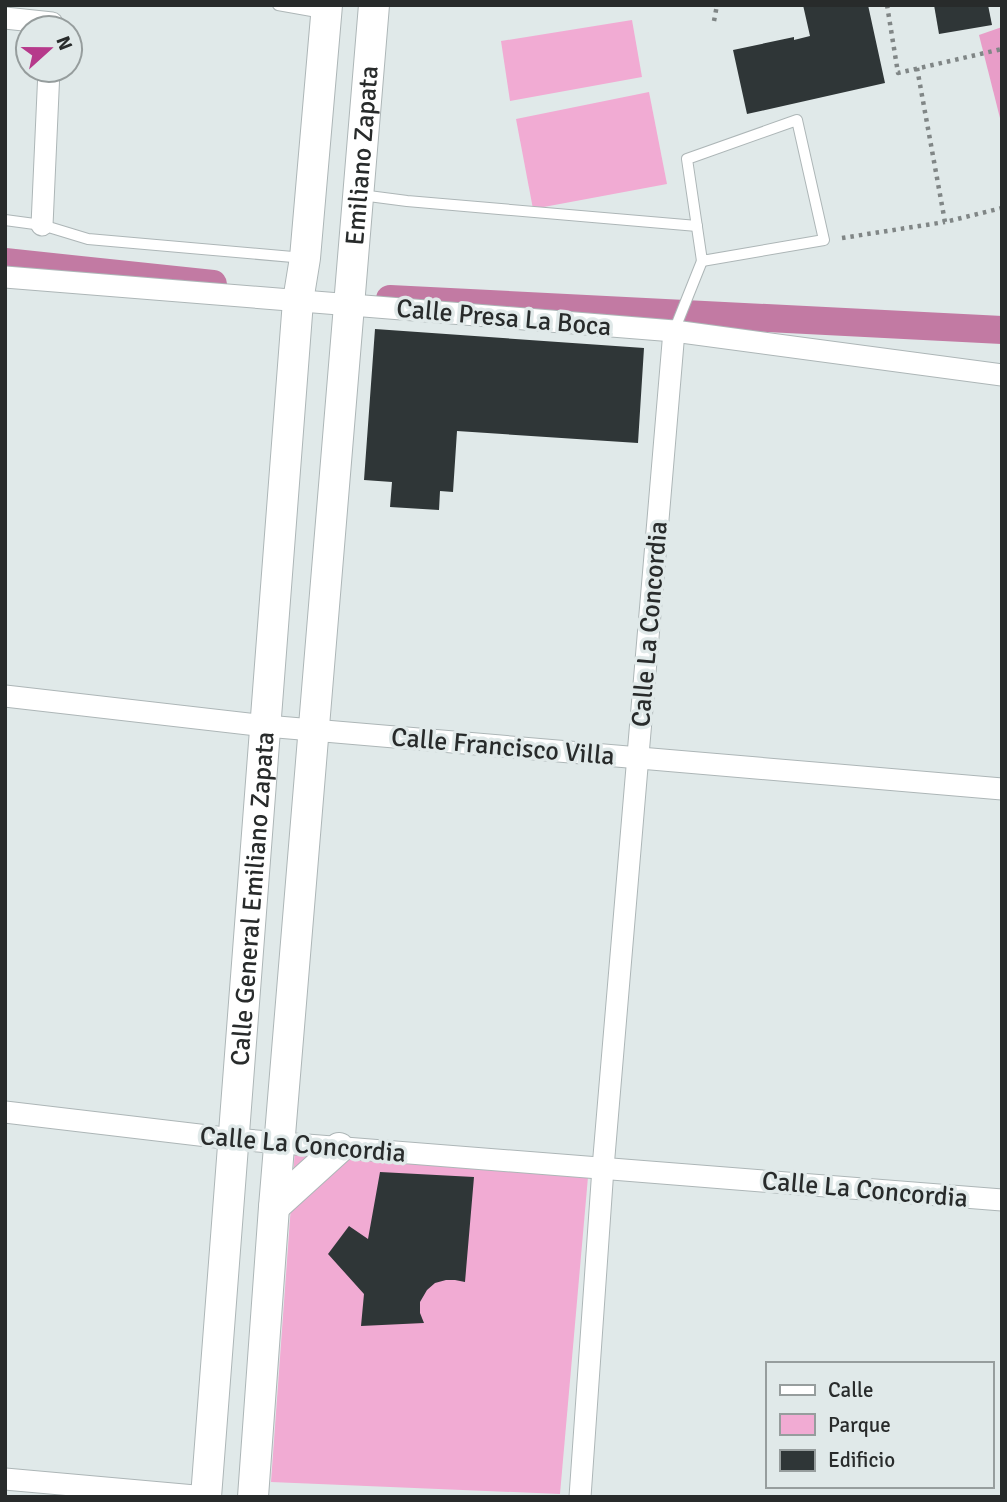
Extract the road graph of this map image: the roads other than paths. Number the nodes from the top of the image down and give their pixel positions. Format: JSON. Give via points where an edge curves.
{"nodes":[{"id":1,"x":278,"y":5,"type":"edge"},
{"id":2,"x":374,"y":5,"type":"edge"},
{"id":3,"x":327,"y":9,"type":"edge"},
{"id":4,"x":47,"y":84,"type":"edge"},
{"id":5,"x":358,"y":195,"type":"junction"},
{"id":6,"x":5,"y":220,"type":"edge"},
{"id":7,"x":41,"y":225,"type":"junction"},
{"id":8,"x":696,"y":226,"type":"junction"},
{"id":9,"x":304,"y":258,"type":"junction"},
{"id":10,"x":702,"y":261,"type":"junction"},
{"id":11,"x":5,"y":277,"type":"edge"},
{"id":12,"x":298,"y":301,"type":"junction"},
{"id":13,"x":349,"y":305,"type":"junction"},
{"id":14,"x":674,"y":331,"type":"junction"},
{"id":15,"x":1002,"y":375,"type":"edge"},
{"id":16,"x":5,"y":696,"type":"edge"},
{"id":17,"x":266,"y":726,"type":"junction"},
{"id":18,"x":313,"y":730,"type":"junction"},
{"id":19,"x":638,"y":758,"type":"junction"},
{"id":20,"x":1002,"y":789,"type":"edge"},
{"id":21,"x":5,"y":1112,"type":"edge"},
{"id":22,"x":233,"y":1139,"type":"junction"},
{"id":23,"x":280,"y":1143,"type":"junction"},
{"id":24,"x":339,"y":1148,"type":"junction"},
{"id":25,"x":603,"y":1168,"type":"junction"},
{"id":26,"x":1002,"y":1200,"type":"edge"},
{"id":27,"x":274,"y":1207,"type":"junction"},
{"id":28,"x":5,"y":1479,"type":"edge"},
{"id":29,"x":206,"y":1497,"type":"edge"},
{"id":30,"x":253,"y":1497,"type":"edge"},
{"id":31,"x":580,"y":1497,"type":"edge"}],
"edges":[{"from":1,"to":3,"type":"lane"},
{"from":2,"to":5,"type":"street","name":"Emiliano Zapata"},
{"from":3,"to":9,"type":"street","name":"Emiliano Zapata"},
{"from":4,"to":7,"type":"street"},
{"from":5,"to":8,"type":"lane"},
{"from":5,"to":13,"type":"street","name":"Emiliano Zapata"},
{"from":6,"to":7,"type":"lane"},
{"from":7,"to":9,"type":"lane","via":[[88,239]]},
{"from":8,"to":10,"type":"lane"},
{"from":8,"to":10,"type":"lane","via":[[687,159],[797,120],[824,240]]},
{"from":9,"to":12,"type":"street","name":"Emiliano Zapata"},
{"from":10,"to":14,"type":"lane"},
{"from":11,"to":12,"type":"street","name":"Calle Presa La Boca"},
{"from":12,"to":13,"type":"street","name":"Calle Presa La Boca"},
{"from":12,"to":17,"type":"street","name":"Calle General Emiliano Zapata"},
{"from":13,"to":14,"type":"street","name":"Calle Presa La Boca"},
{"from":13,"to":18,"type":"street","name":"Calle General Emiliano Zapata"},
{"from":14,"to":15,"type":"street","name":"Calle Presa La Boca"},
{"from":14,"to":19,"type":"street","name":"Calle La Concordia"},
{"from":16,"to":17,"type":"street","name":"Calle Francisco Villa"},
{"from":17,"to":18,"type":"street","name":"Calle Francisco Villa"},
{"from":17,"to":22,"type":"street","name":"Calle General Emiliano Zapata"},
{"from":18,"to":19,"type":"street","name":"Calle Francisco Villa"},
{"from":18,"to":23,"type":"street","name":"Calle General Emiliano Zapata"},
{"from":19,"to":20,"type":"street","name":"Calle Francisco Villa"},
{"from":19,"to":25,"type":"street","name":"Calle La Concordia"},
{"from":21,"to":22,"type":"street","name":"Calle La Concordia"},
{"from":22,"to":23,"type":"street","name":"Calle La Concordia"},
{"from":22,"to":29,"type":"street","name":"Calle General Emiliano Zapata"},
{"from":23,"to":24,"type":"street","name":"Calle La Concordia"},
{"from":23,"to":27,"type":"street","name":"Calle General Emiliano Zapata"},
{"from":24,"to":25,"type":"street","name":"Calle La Concordia"},
{"from":24,"to":27,"type":"street"},
{"from":25,"to":26,"type":"street","name":"Calle La Concordia"},
{"from":25,"to":31,"type":"street","name":"Calle La Concordia"},
{"from":27,"to":30,"type":"street","name":"Calle General Emiliano Zapata"},
{"from":28,"to":29,"type":"street"}]}
